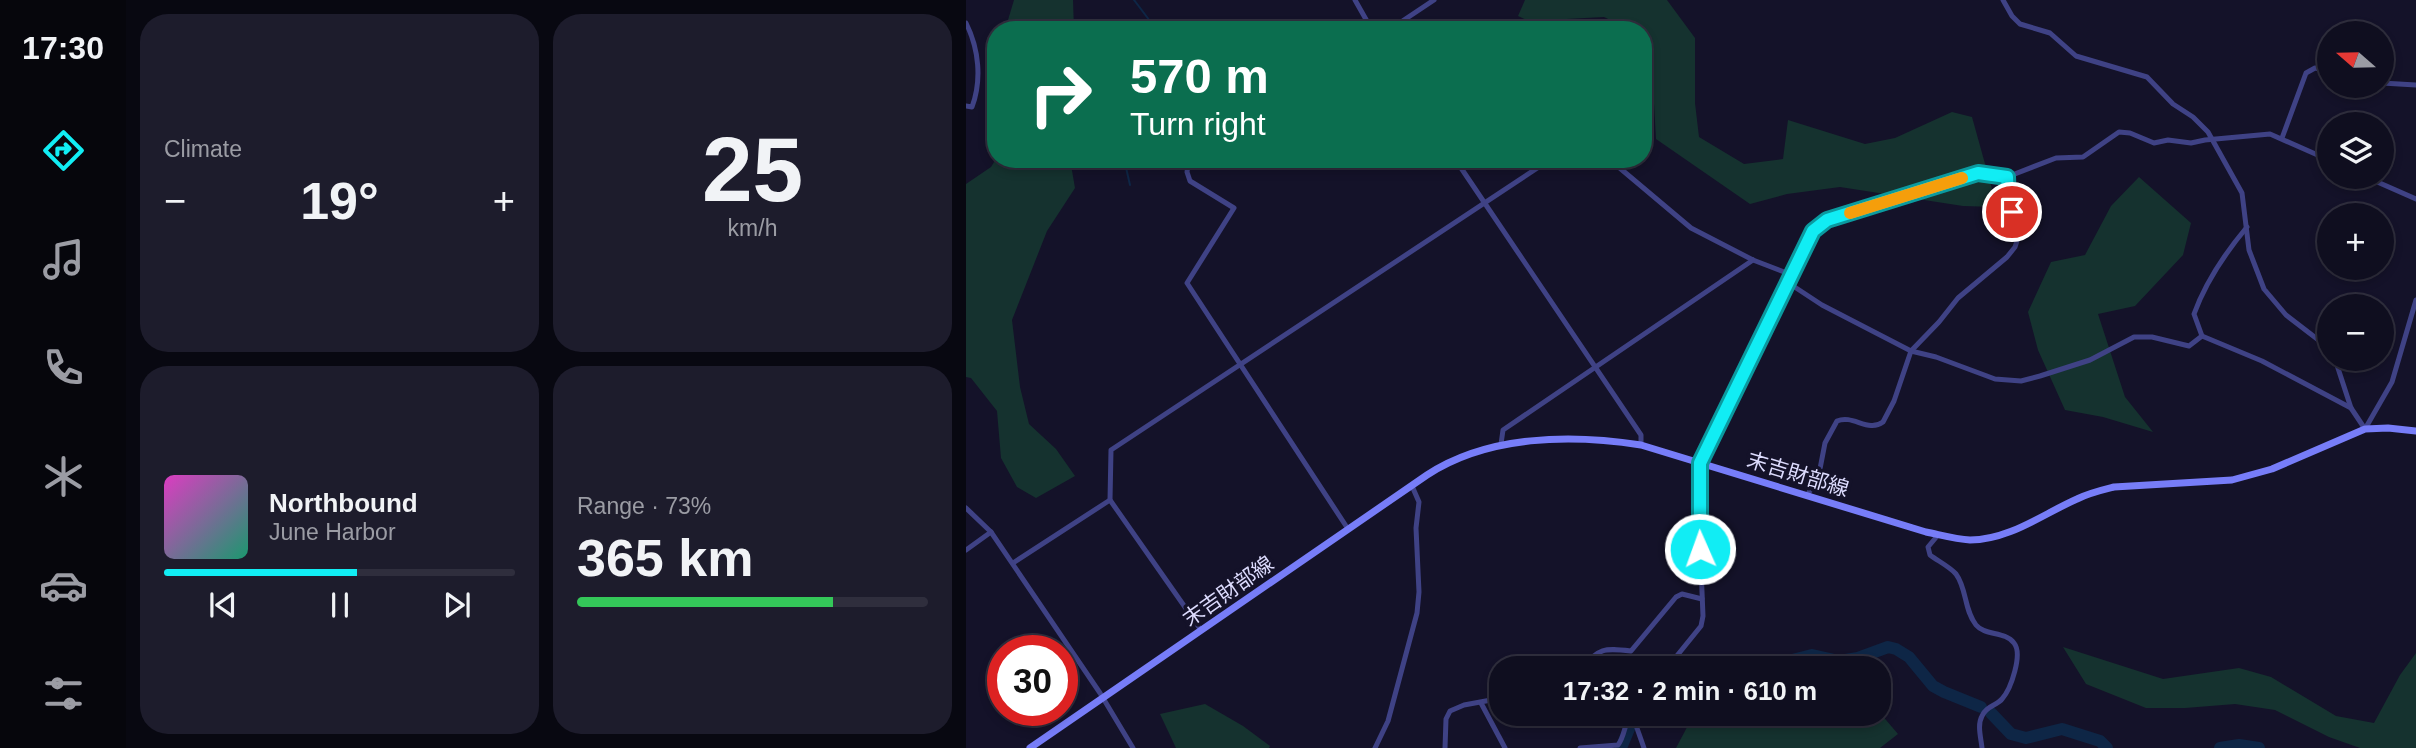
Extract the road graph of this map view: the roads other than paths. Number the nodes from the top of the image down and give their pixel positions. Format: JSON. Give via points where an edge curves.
{"nodes":[{"id":1,"x":1355,"y":0,"type":"edge"},
{"id":2,"x":1434,"y":0,"type":"edge"},
{"id":3,"x":2003,"y":0,"type":"edge"},
{"id":4,"x":1368,"y":21,"type":"edge"},
{"id":5,"x":1402,"y":21,"type":"edge"},
{"id":6,"x":966,"y":23,"type":"edge"},
{"id":7,"x":2317,"y":68,"type":"edge"},
{"id":8,"x":2394,"y":84,"type":"edge"},
{"id":9,"x":2416,"y":85,"type":"edge"},
{"id":10,"x":966,"y":106,"type":"edge"},
{"id":11,"x":2282,"y":138,"type":"junction"},
{"id":12,"x":2211,"y":139,"type":"junction"},
{"id":13,"x":2317,"y":154,"type":"edge"},
{"id":14,"x":1188,"y":168,"type":"edge"},
{"id":15,"x":1461,"y":168,"type":"edge"},
{"id":16,"x":1538,"y":168,"type":"edge"},
{"id":17,"x":1620,"y":168,"type":"edge"},
{"id":18,"x":2007,"y":177,"type":"junction"},
{"id":19,"x":2393,"y":189,"type":"edge"},
{"id":20,"x":2416,"y":199,"type":"edge"},
{"id":21,"x":1485,"y":203,"type":"junction"},
{"id":22,"x":2247,"y":227,"type":"junction"},
{"id":23,"x":1753,"y":260,"type":"junction"},
{"id":24,"x":1792,"y":275,"type":"junction"},
{"id":25,"x":1787,"y":282,"type":"junction"},
{"id":26,"x":2416,"y":300,"type":"edge"},
{"id":27,"x":2202,"y":336,"type":"junction"},
{"id":28,"x":2317,"y":339,"type":"edge"},
{"id":29,"x":1911,"y":351,"type":"junction"},
{"id":30,"x":1240,"y":365,"type":"junction"},
{"id":31,"x":1595,"y":368,"type":"junction"},
{"id":32,"x":2339,"y":371,"type":"edge"},
{"id":33,"x":2351,"y":408,"type":"junction"},
{"id":34,"x":2365,"y":429,"type":"junction"},
{"id":35,"x":2416,"y":431,"type":"edge"},
{"id":36,"x":1500,"y":444,"type":"junction"},
{"id":37,"x":1641,"y":445,"type":"junction"},
{"id":38,"x":1700,"y":463,"type":"junction"},
{"id":39,"x":1412,"y":486,"type":"junction"},
{"id":40,"x":1807,"y":496,"type":"junction"},
{"id":41,"x":1110,"y":500,"type":"junction"},
{"id":42,"x":966,"y":508,"type":"edge"},
{"id":43,"x":1348,"y":529,"type":"junction"},
{"id":44,"x":991,"y":531,"type":"junction"},
{"id":45,"x":1938,"y":535,"type":"junction"},
{"id":46,"x":966,"y":550,"type":"edge"},
{"id":47,"x":1013,"y":563,"type":"junction"},
{"id":48,"x":1702,"y":600,"type":"junction"},
{"id":49,"x":1201,"y":630,"type":"junction"},
{"id":50,"x":1592,"y":656,"type":"edge"},
{"id":51,"x":1676,"y":656,"type":"edge"},
{"id":52,"x":1103,"y":699,"type":"junction"},
{"id":53,"x":1489,"y":701,"type":"edge"},
{"id":54,"x":1482,"y":703,"type":"junction"},
{"id":55,"x":1624,"y":726,"type":"edge"},
{"id":56,"x":1636,"y":726,"type":"edge"},
{"id":57,"x":1030,"y":748,"type":"edge"},
{"id":58,"x":1133,"y":748,"type":"edge"},
{"id":59,"x":1375,"y":748,"type":"edge"},
{"id":60,"x":1444,"y":748,"type":"edge"},
{"id":61,"x":1505,"y":748,"type":"edge"},
{"id":62,"x":1580,"y":748,"type":"edge"},
{"id":63,"x":1644,"y":748,"type":"edge"},
{"id":64,"x":1982,"y":748,"type":"edge"}],
"edges":[{"from":1,"to":4,"type":"street"},
{"from":2,"to":5,"type":"street"},
{"from":3,"to":12,"type":"street","via":[[2020,24],[2050,33],[2076,56],[2147,77]]},
{"from":6,"to":10,"type":"street","via":[[979,82],[972,107]]},
{"from":7,"to":11,"type":"street","via":[[2306,73]]},
{"from":8,"to":9,"type":"street"},
{"from":11,"to":12,"type":"street","via":[[2261,133]]},
{"from":11,"to":13,"type":"street"},
{"from":12,"to":18,"type":"street","via":[[2191,144],[2154,143],[2119,132],[2083,157],[2056,158]]},
{"from":12,"to":22,"type":"street","via":[[2242,193]]},
{"from":14,"to":30,"type":"street","via":[[1190,181],[1234,208],[1187,283]]},
{"from":15,"to":21,"type":"street"},
{"from":16,"to":21,"type":"street"},
{"from":17,"to":23,"type":"street","via":[[1691,228]]},
{"from":18,"to":24,"type":"street","via":[[1978,173],[1827,220],[1813,231]]},
{"from":18,"to":29,"type":"street","via":[[2019,235],[2015,247],[1958,298]]},
{"from":19,"to":20,"type":"street"},
{"from":21,"to":30,"type":"street"},
{"from":21,"to":31,"type":"street"},
{"from":22,"to":27,"type":"street","via":[[2199,299],[2194,314]]},
{"from":22,"to":28,"type":"street","via":[[2249,250],[2264,289],[2286,315]]},
{"from":23,"to":24,"type":"street"},
{"from":23,"to":31,"type":"street"},
{"from":24,"to":25,"type":"street"},
{"from":25,"to":29,"type":"street"},
{"from":25,"to":38,"type":"street"},
{"from":26,"to":34,"type":"street","via":[[2392,382]]},
{"from":27,"to":29,"type":"street","via":[[2189,346],[2134,337],[2090,360],[2021,381],[1994,379]]},
{"from":27,"to":33,"type":"street","via":[[2262,361]]},
{"from":29,"to":40,"type":"street","via":[[1883,422],[1874,426],[1846,418],[1833,426],[1819,474]]},
{"from":30,"to":41,"type":"street","via":[[1111,450]]},
{"from":30,"to":43,"type":"street"},
{"from":31,"to":36,"type":"street","via":[[1503,430]]},
{"from":31,"to":37,"type":"street","via":[[1641,435]]},
{"from":32,"to":33,"type":"street"},
{"from":33,"to":34,"type":"street"},
{"from":34,"to":35,"type":"main road","name":"末吉財部線"},
{"from":34,"to":45,"type":"main road","name":"末吉財部線","via":[[2245,477],[2114,487],[2001,534],[1972,540]]},
{"from":36,"to":37,"type":"main road","name":"末吉財部線","via":[[1579,441]]},
{"from":36,"to":39,"type":"main road","name":"末吉財部線","via":[[1440,466]]},
{"from":37,"to":38,"type":"main road","name":"末吉財部線"},
{"from":38,"to":40,"type":"main road","name":"末吉財部線"},
{"from":38,"to":48,"type":"street"},
{"from":39,"to":43,"type":"main road","name":"末吉財部線"},
{"from":39,"to":59,"type":"street","via":[[1419,502],[1417,613],[1388,721]]},
{"from":40,"to":45,"type":"main road","name":"末吉財部線"},
{"from":41,"to":47,"type":"street"},
{"from":41,"to":49,"type":"street"},
{"from":42,"to":44,"type":"street"},
{"from":43,"to":49,"type":"main road","name":"末吉財部線"},
{"from":44,"to":46,"type":"street"},
{"from":44,"to":47,"type":"street"},
{"from":45,"to":64,"type":"street","via":[[1928,547],[1930,555],[1956,573],[1975,624],[2007,637],[2017,650],[2012,683],[1981,717]]},
{"from":47,"to":52,"type":"street"},
{"from":48,"to":50,"type":"street","via":[[1682,594],[1676,597],[1630,651],[1603,650]]},
{"from":48,"to":51,"type":"street","via":[[1700,626]]},
{"from":49,"to":52,"type":"main road","name":"末吉財部線"},
{"from":52,"to":57,"type":"main road","name":"末吉財部線"},
{"from":52,"to":58,"type":"street"},
{"from":53,"to":54,"type":"street"},
{"from":54,"to":60,"type":"street","via":[[1450,711]]},
{"from":54,"to":61,"type":"street"},
{"from":55,"to":62,"type":"street","via":[[1618,745]]},
{"from":56,"to":63,"type":"street"}]}
